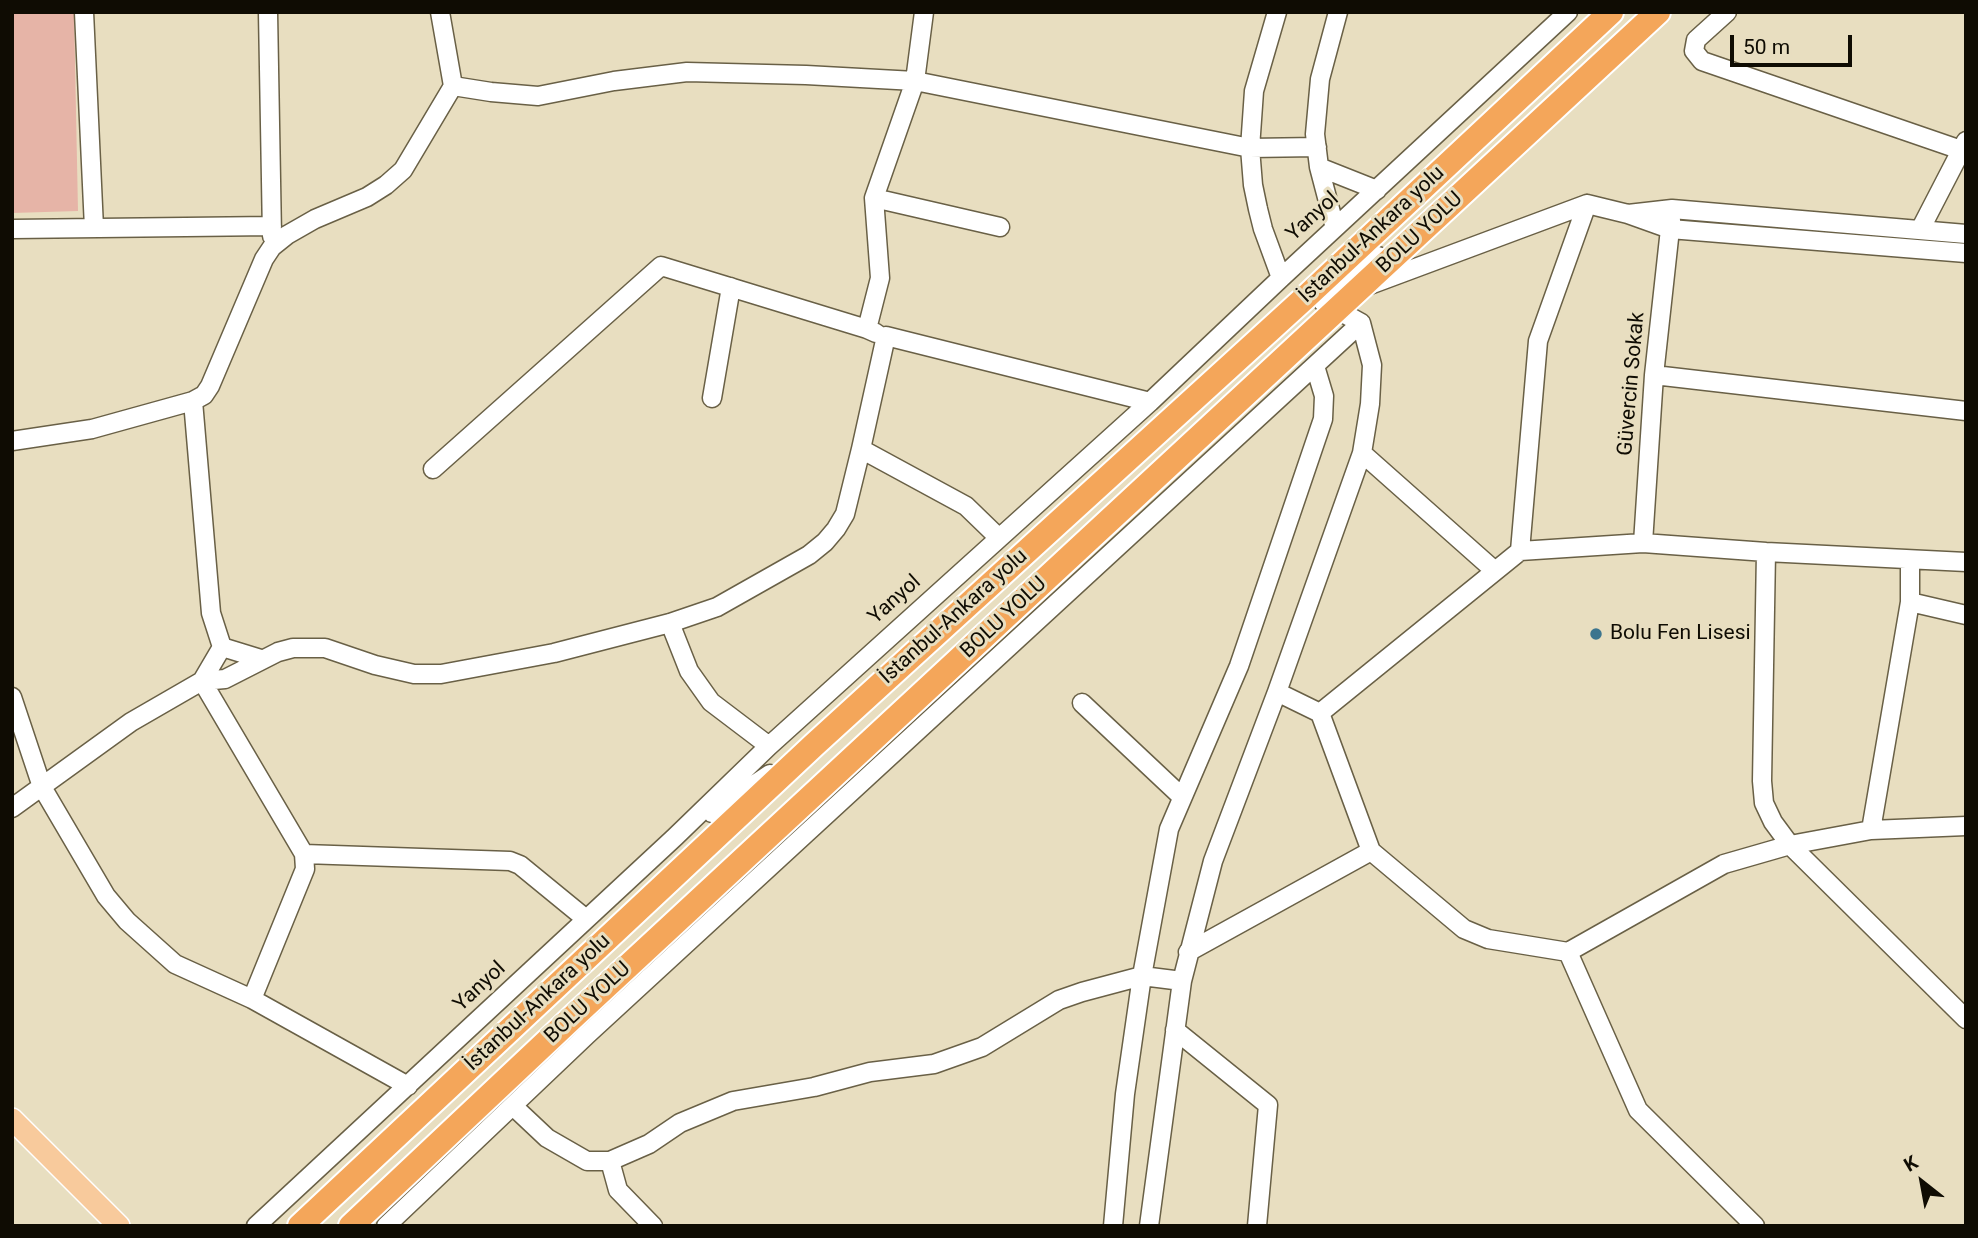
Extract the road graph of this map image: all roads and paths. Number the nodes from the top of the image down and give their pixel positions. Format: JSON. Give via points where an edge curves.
{"nodes":[{"id":1,"x":84,"y":12,"type":"edge"},
{"id":2,"x":268,"y":12,"type":"edge"},
{"id":3,"x":440,"y":12,"type":"edge"},
{"id":4,"x":923,"y":12,"type":"edge"},
{"id":5,"x":1277,"y":12,"type":"edge"},
{"id":6,"x":1338,"y":12,"type":"edge"},
{"id":7,"x":1569,"y":12,"type":"edge"},
{"id":8,"x":1611,"y":12,"type":"edge"},
{"id":9,"x":1658,"y":12,"type":"edge"},
{"id":10,"x":1671,"y":12,"type":"edge"},
{"id":11,"x":1727,"y":12,"type":"edge"},
{"id":12,"x":915,"y":81,"type":"junction"},
{"id":13,"x":453,"y":86,"type":"junction"},
{"id":14,"x":1317,"y":146,"type":"junction"},
{"id":15,"x":1964,"y":146,"type":"edge"},
{"id":16,"x":1250,"y":148,"type":"junction"},
{"id":17,"x":1319,"y":167,"type":"junction"},
{"id":18,"x":1377,"y":190,"type":"junction"},
{"id":19,"x":874,"y":198,"type":"junction"},
{"id":20,"x":1587,"y":204,"type":"junction"},
{"id":21,"x":1672,"y":209,"type":"junction"},
{"id":22,"x":1628,"y":214,"type":"junction"},
{"id":23,"x":272,"y":226,"type":"junction"},
{"id":24,"x":1000,"y":227,"type":"dead end"},
{"id":25,"x":1335,"y":228,"type":"junction"},
{"id":26,"x":12,"y":229,"type":"edge"},
{"id":27,"x":93,"y":229,"type":"junction"},
{"id":28,"x":1670,"y":229,"type":"junction"},
{"id":29,"x":1920,"y":230,"type":"junction"},
{"id":30,"x":1966,"y":234,"type":"edge"},
{"id":31,"x":272,"y":247,"type":"junction"},
{"id":32,"x":1966,"y":254,"type":"edge"},
{"id":33,"x":1281,"y":278,"type":"junction"},
{"id":34,"x":731,"y":287,"type":"junction"},
{"id":35,"x":1323,"y":302,"type":"junction"},
{"id":36,"x":1361,"y":323,"type":"junction"},
{"id":37,"x":867,"y":329,"type":"junction"},
{"id":38,"x":886,"y":336,"type":"junction"},
{"id":39,"x":1315,"y":366,"type":"junction"},
{"id":40,"x":1654,"y":375,"type":"junction"},
{"id":41,"x":712,"y":398,"type":"dead end"},
{"id":42,"x":193,"y":401,"type":"junction"},
{"id":43,"x":1150,"y":402,"type":"junction"},
{"id":44,"x":1966,"y":411,"type":"edge"},
{"id":45,"x":12,"y":441,"type":"edge"},
{"id":46,"x":861,"y":449,"type":"junction"},
{"id":47,"x":1362,"y":453,"type":"junction"},
{"id":48,"x":433,"y":469,"type":"dead end"},
{"id":49,"x":998,"y":537,"type":"junction"},
{"id":50,"x":1643,"y":543,"type":"junction"},
{"id":51,"x":1520,"y":551,"type":"junction"},
{"id":52,"x":1766,"y":552,"type":"junction"},
{"id":53,"x":1910,"y":560,"type":"junction"},
{"id":54,"x":1966,"y":562,"type":"edge"},
{"id":55,"x":1496,"y":571,"type":"junction"},
{"id":56,"x":1910,"y":602,"type":"junction"},
{"id":57,"x":1966,"y":615,"type":"edge"},
{"id":58,"x":670,"y":623,"type":"junction"},
{"id":59,"x":222,"y":647,"type":"junction"},
{"id":60,"x":261,"y":659,"type":"junction"},
{"id":61,"x":202,"y":681,"type":"junction"},
{"id":62,"x":1277,"y":692,"type":"junction"},
{"id":63,"x":12,"y":696,"type":"edge"},
{"id":64,"x":1082,"y":703,"type":"dead end"},
{"id":65,"x":1320,"y":713,"type":"junction"},
{"id":66,"x":814,"y":745,"type":"junction"},
{"id":67,"x":769,"y":746,"type":"junction"},
{"id":68,"x":42,"y":787,"type":"junction"},
{"id":69,"x":1182,"y":797,"type":"junction"},
{"id":70,"x":12,"y":808,"type":"edge"},
{"id":71,"x":1966,"y":826,"type":"edge"},
{"id":72,"x":1871,"y":830,"type":"junction"},
{"id":73,"x":675,"y":837,"type":"junction"},
{"id":74,"x":1790,"y":845,"type":"junction"},
{"id":75,"x":1371,"y":851,"type":"junction"},
{"id":76,"x":304,"y":854,"type":"junction"},
{"id":77,"x":586,"y":919,"type":"junction"},
{"id":78,"x":1188,"y":952,"type":"junction"},
{"id":79,"x":1568,"y":952,"type":"junction"},
{"id":80,"x":1142,"y":976,"type":"junction"},
{"id":81,"x":1182,"y":981,"type":"junction"},
{"id":82,"x":251,"y":999,"type":"junction"},
{"id":83,"x":1966,"y":1019,"type":"edge"},
{"id":84,"x":580,"y":1026,"type":"junction"},
{"id":85,"x":1175,"y":1030,"type":"junction"},
{"id":86,"x":408,"y":1086,"type":"junction"},
{"id":87,"x":513,"y":1106,"type":"junction"},
{"id":88,"x":12,"y":1119,"type":"edge"},
{"id":89,"x":610,"y":1161,"type":"junction"},
{"id":90,"x":118,"y":1226,"type":"edge"},
{"id":91,"x":256,"y":1226,"type":"edge"},
{"id":92,"x":300,"y":1226,"type":"edge"},
{"id":93,"x":351,"y":1226,"type":"edge"},
{"id":94,"x":386,"y":1226,"type":"edge"},
{"id":95,"x":653,"y":1226,"type":"edge"},
{"id":96,"x":1112,"y":1226,"type":"edge"},
{"id":97,"x":1149,"y":1226,"type":"edge"},
{"id":98,"x":1257,"y":1226,"type":"edge"},
{"id":99,"x":1755,"y":1226,"type":"edge"}],
"edges":[{"from":1,"to":27,"type":"street"},
{"from":2,"to":23,"type":"street"},
{"from":3,"to":13,"type":"street"},
{"from":4,"to":12,"type":"street"},
{"from":5,"to":16,"type":"street","via":[[1254,91]]},
{"from":6,"to":14,"type":"street","via":[[1320,79]]},
{"from":7,"to":18,"type":"street","name":"Yanyol"},
{"from":8,"to":66,"type":"highway","name":"İstanbul-Ankara yolu"},
{"from":9,"to":84,"type":"highway","name":"BOLU YOLU"},
{"from":10,"to":35,"type":"street"},
{"from":11,"to":15,"type":"street","via":[[1696,40],[1694,51],[1702,61]]},
{"from":12,"to":13,"type":"street","via":[[687,72],[538,96]]},
{"from":12,"to":16,"type":"street"},
{"from":12,"to":19,"type":"street"},
{"from":13,"to":31,"type":"street","via":[[403,170],[367,197],[316,219]]},
{"from":14,"to":16,"type":"street"},
{"from":14,"to":17,"type":"street"},
{"from":15,"to":29,"type":"street"},
{"from":16,"to":33,"type":"street","via":[[1262,229]]},
{"from":17,"to":18,"type":"street"},
{"from":17,"to":25,"type":"street"},
{"from":18,"to":25,"type":"street","name":"Yanyol"},
{"from":19,"to":24,"type":"street"},
{"from":19,"to":37,"type":"street","via":[[880,278]]},
{"from":20,"to":22,"type":"street"},
{"from":20,"to":35,"type":"street"},
{"from":20,"to":51,"type":"street","via":[[1538,341]]},
{"from":21,"to":22,"type":"street"},
{"from":21,"to":28,"type":"street","name":"Güvercin Sokak"},
{"from":21,"to":29,"type":"street"},
{"from":22,"to":28,"type":"street"},
{"from":23,"to":27,"type":"street"},
{"from":23,"to":31,"type":"street"},
{"from":25,"to":33,"type":"street","name":"Yanyol"},
{"from":26,"to":27,"type":"street"},
{"from":28,"to":32,"type":"street"},
{"from":28,"to":40,"type":"street","name":"Güvercin Sokak"},
{"from":29,"to":30,"type":"street"},
{"from":31,"to":42,"type":"street","via":[[210,386]]},
{"from":33,"to":43,"type":"street","name":"Yanyol"},
{"from":34,"to":37,"type":"street"},
{"from":34,"to":41,"type":"street"},
{"from":34,"to":48,"type":"street","via":[[661,266]]},
{"from":35,"to":36,"type":"street"},
{"from":36,"to":39,"type":"street"},
{"from":36,"to":47,"type":"street","via":[[1372,365]]},
{"from":37,"to":38,"type":"street"},
{"from":38,"to":43,"type":"street"},
{"from":38,"to":46,"type":"street"},
{"from":39,"to":69,"type":"street","via":[[1324,396],[1323,418],[1239,666]]},
{"from":39,"to":84,"type":"street"},
{"from":40,"to":44,"type":"street"},
{"from":40,"to":50,"type":"street","name":"Güvercin Sokak"},
{"from":42,"to":45,"type":"street","via":[[92,429]]},
{"from":42,"to":59,"type":"street","via":[[211,613]]},
{"from":43,"to":49,"type":"street","name":"Yanyol"},
{"from":46,"to":49,"type":"street","via":[[966,506]]},
{"from":46,"to":58,"type":"street","via":[[845,514],[825,542],[727,602]]},
{"from":47,"to":55,"type":"street"},
{"from":47,"to":62,"type":"street"},
{"from":49,"to":67,"type":"street","name":"Yanyol"},
{"from":50,"to":51,"type":"street"},
{"from":50,"to":52,"type":"street"},
{"from":51,"to":55,"type":"street"},
{"from":52,"to":53,"type":"street"},
{"from":52,"to":74,"type":"street","via":[[1762,780],[1764,803]]},
{"from":53,"to":54,"type":"street"},
{"from":53,"to":56,"type":"street"},
{"from":55,"to":65,"type":"street"},
{"from":56,"to":57,"type":"street"},
{"from":56,"to":72,"type":"street"},
{"from":58,"to":60,"type":"street","via":[[554,653],[441,674],[414,674],[312,646]]},
{"from":58,"to":67,"type":"street","via":[[689,671],[711,702]]},
{"from":59,"to":60,"type":"street"},
{"from":59,"to":61,"type":"street"},
{"from":60,"to":61,"type":"street","via":[[225,679]]},
{"from":61,"to":68,"type":"street","via":[[131,722]]},
{"from":61,"to":76,"type":"street"},
{"from":62,"to":65,"type":"street"},
{"from":62,"to":78,"type":"street","via":[[1213,861]]},
{"from":63,"to":68,"type":"street"},
{"from":64,"to":69,"type":"street"},
{"from":65,"to":75,"type":"street"},
{"from":66,"to":73,"type":"street"},
{"from":66,"to":92,"type":"highway","name":"İstanbul-Ankara yolu"},
{"from":67,"to":73,"type":"street","name":"Yanyol"},
{"from":68,"to":70,"type":"street"},
{"from":68,"to":82,"type":"street","via":[[86,865],[127,921],[175,964]]},
{"from":69,"to":80,"type":"street","via":[[1169,830]]},
{"from":71,"to":72,"type":"street"},
{"from":72,"to":74,"type":"street"},
{"from":73,"to":77,"type":"street","name":"Yanyol"},
{"from":74,"to":79,"type":"street","via":[[1724,864]]},
{"from":74,"to":83,"type":"street"},
{"from":75,"to":78,"type":"street"},
{"from":75,"to":79,"type":"street","via":[[1464,929],[1488,939]]},
{"from":76,"to":77,"type":"street","via":[[510,861]]},
{"from":76,"to":82,"type":"street","via":[[305,869]]},
{"from":77,"to":86,"type":"street","name":"Yanyol"},
{"from":78,"to":81,"type":"street"},
{"from":79,"to":99,"type":"street","via":[[1638,1110]]},
{"from":80,"to":81,"type":"street"},
{"from":80,"to":89,"type":"street","via":[[1059,1000],[959,1057],[733,1101]]},
{"from":80,"to":96,"type":"street"},
{"from":81,"to":85,"type":"street"},
{"from":82,"to":86,"type":"street"},
{"from":84,"to":87,"type":"street"},
{"from":84,"to":93,"type":"highway","name":"BOLU YOLU"},
{"from":85,"to":97,"type":"street"},
{"from":85,"to":98,"type":"street","via":[[1268,1105]]},
{"from":86,"to":91,"type":"street","name":"Yanyol"},
{"from":87,"to":89,"type":"street","via":[[547,1138],[587,1161]]},
{"from":87,"to":94,"type":"street"},
{"from":88,"to":90,"type":"main road"},
{"from":89,"to":95,"type":"street","via":[[618,1190]]}]}
